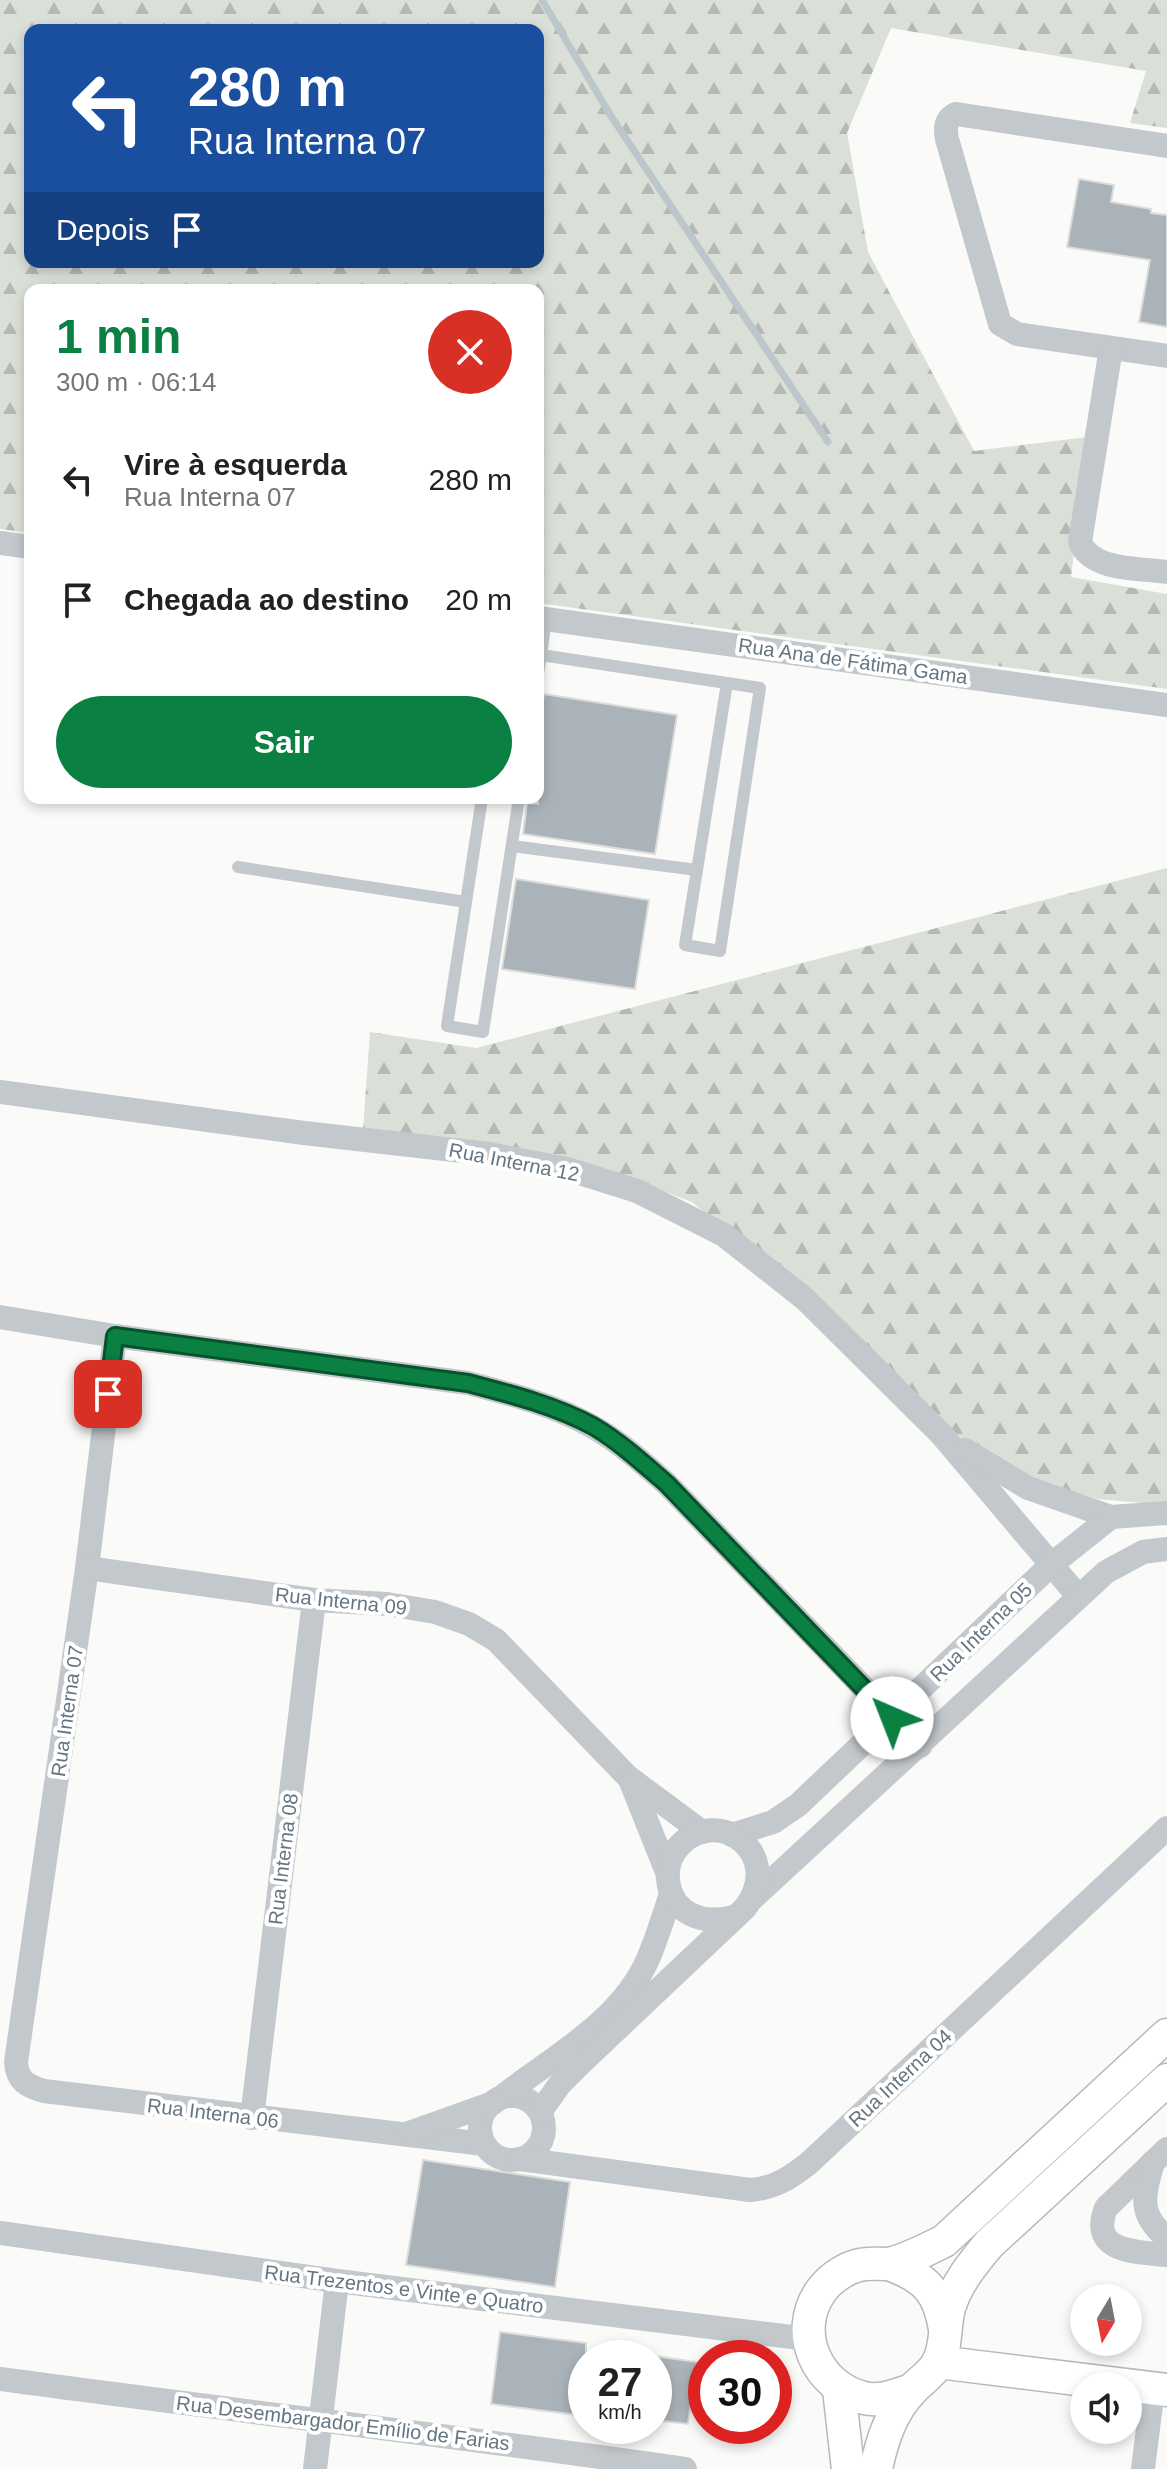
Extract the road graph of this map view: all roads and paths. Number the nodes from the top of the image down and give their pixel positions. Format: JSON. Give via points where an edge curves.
{"nodes":[{"id":1,"x":1167,"y":146,"type":"edge"},
{"id":2,"x":1111,"y":348,"type":"junction"},
{"id":3,"x":1167,"y":356,"type":"edge"},
{"id":4,"x":0,"y":543,"type":"edge"},
{"id":5,"x":24,"y":546,"type":"edge"},
{"id":6,"x":1167,"y":572,"type":"edge"},
{"id":7,"x":544,"y":618,"type":"edge"},
{"id":8,"x":544,"y":655,"type":"edge"},
{"id":9,"x":727,"y":683,"type":"junction"},
{"id":10,"x":1167,"y":705,"type":"edge"},
{"id":11,"x":481,"y":804,"type":"edge"},
{"id":12,"x":518,"y":804,"type":"edge"},
{"id":13,"x":512,"y":846,"type":"junction"},
{"id":14,"x":238,"y":867,"type":"dead end"},
{"id":15,"x":697,"y":870,"type":"junction"},
{"id":16,"x":466,"y":902,"type":"junction"},
{"id":17,"x":0,"y":1092,"type":"edge"},
{"id":18,"x":0,"y":1317,"type":"edge"},
{"id":19,"x":115,"y":1336,"type":"junction"},
{"id":20,"x":941,"y":1434,"type":"junction"},
{"id":21,"x":1167,"y":1513,"type":"edge"},
{"id":22,"x":1111,"y":1517,"type":"junction"},
{"id":23,"x":1167,"y":1549,"type":"edge"},
{"id":24,"x":1052,"y":1564,"type":"junction"},
{"id":25,"x":87,"y":1568,"type":"junction"},
{"id":26,"x":1078,"y":1596,"type":"junction"},
{"id":27,"x":314,"y":1600,"type":"junction"},
{"id":28,"x":892,"y":1718,"type":"junction"},
{"id":29,"x":920,"y":1746,"type":"junction"},
{"id":30,"x":628,"y":1777,"type":"junction"},
{"id":31,"x":1167,"y":1828,"type":"edge"},
{"id":32,"x":702,"y":1832,"type":"junction"},
{"id":33,"x":732,"y":1835,"type":"junction"},
{"id":34,"x":669,"y":1883,"type":"junction"},
{"id":35,"x":754,"y":1897,"type":"junction"},
{"id":36,"x":733,"y":1917,"type":"junction"},
{"id":37,"x":1167,"y":2035,"type":"edge"},
{"id":38,"x":1167,"y":2080,"type":"edge"},
{"id":39,"x":25,"y":2084,"type":"joint"},
{"id":40,"x":496,"y":2101,"type":"junction"},
{"id":41,"x":252,"y":2118,"type":"junction"},
{"id":42,"x":542,"y":2119,"type":"junction"},
{"id":43,"x":403,"y":2135,"type":"junction"},
{"id":44,"x":484,"y":2144,"type":"junction"},
{"id":45,"x":1160,"y":2155,"type":"edge"},
{"id":46,"x":520,"y":2159,"type":"junction"},
{"id":47,"x":578,"y":2166,"type":"junction"},
{"id":48,"x":0,"y":2233,"type":"edge"},
{"id":49,"x":1167,"y":2238,"type":"edge"},
{"id":50,"x":1167,"y":2255,"type":"edge"},
{"id":51,"x":889,"y":2264,"type":"junction"},
{"id":52,"x":337,"y":2281,"type":"junction"},
{"id":53,"x":808,"y":2339,"type":"junction"},
{"id":54,"x":942,"y":2347,"type":"junction"},
{"id":55,"x":0,"y":2379,"type":"edge"},
{"id":56,"x":839,"y":2389,"type":"junction"},
{"id":57,"x":912,"y":2390,"type":"junction"},
{"id":58,"x":1160,"y":2390,"type":"edge"},
{"id":59,"x":321,"y":2422,"type":"junction"},
{"id":60,"x":315,"y":2469,"type":"edge"},
{"id":61,"x":685,"y":2469,"type":"edge"},
{"id":62,"x":848,"y":2469,"type":"edge"},
{"id":63,"x":876,"y":2469,"type":"edge"},
{"id":64,"x":1143,"y":2469,"type":"edge"}],
"edges":[{"from":1,"to":2,"type":"street","via":[[956,114],[948,120],[947,139],[1000,324],[1017,334]]},
{"from":2,"to":3,"type":"street"},
{"from":2,"to":6,"type":"street","via":[[1080,542],[1083,551],[1098,561]]},
{"from":4,"to":5,"type":"street"},
{"from":7,"to":10,"type":"street","name":"Rua Ana de Fátima Gama"},
{"from":8,"to":9,"type":"lane"},
{"from":9,"to":15,"type":"lane"},
{"from":9,"to":15,"type":"lane","via":[[760,688],[720,951],[685,945]]},
{"from":11,"to":16,"type":"lane"},
{"from":12,"to":13,"type":"lane"},
{"from":13,"to":15,"type":"lane"},
{"from":13,"to":16,"type":"lane","via":[[483,1032],[447,1026]]},
{"from":14,"to":16,"type":"lane"},
{"from":17,"to":20,"type":"street","name":"Rua Interna 12","via":[[489,1154],[567,1169],[637,1191],[724,1235],[805,1299]]},
{"from":18,"to":19,"type":"street"},
{"from":19,"to":25,"type":"street","name":"Rua Interna 07"},
{"from":19,"to":28,"type":"street","via":[[468,1383],[517,1396],[593,1427],[667,1484]]},
{"from":20,"to":22,"type":"street","name":"Rua Interna 12","via":[[1028,1488]]},
{"from":20,"to":24,"type":"street","name":"Rua Interna 12"},
{"from":21,"to":22,"type":"street"},
{"from":22,"to":24,"type":"street","name":"Rua Interna 05"},
{"from":23,"to":26,"type":"street","name":"Rua Interna 05","via":[[1124,1560]]},
{"from":24,"to":26,"type":"street","name":"Rua Interna 12"},
{"from":24,"to":28,"type":"street","name":"Rua Interna 05"},
{"from":25,"to":27,"type":"street","name":"Rua Interna 09"},
{"from":25,"to":39,"type":"street","name":"Rua Interna 07","via":[[16,2062]]},
{"from":26,"to":29,"type":"street","name":"Rua Interna 05"},
{"from":27,"to":30,"type":"street","name":"Rua Interna 09","via":[[387,1604],[469,1624],[496,1640]]},
{"from":27,"to":41,"type":"street","name":"Rua Interna 08"},
{"from":28,"to":29,"type":"street"},
{"from":28,"to":33,"type":"street","name":"Rua Interna 05","via":[[798,1805],[773,1822]]},
{"from":29,"to":35,"type":"street","name":"Rua Interna 05"},
{"from":30,"to":32,"type":"street","name":"Rua Interna 09"},
{"from":30,"to":34,"type":"street","name":"Rua Interna 09"},
{"from":31,"to":47,"type":"street","name":"Rua Interna 04","via":[[787,2180],[750,2190]]},
{"from":32,"to":33,"type":"street"},
{"from":32,"to":34,"type":"street","via":[[677,1848]]},
{"from":33,"to":35,"type":"street","via":[[744,1843],[758,1868]]},
{"from":34,"to":36,"type":"street","via":[[679,1906],[690,1915],[719,1921]]},
{"from":34,"to":40,"type":"street","via":[[648,1961],[629,1990],[595,2028]]},
{"from":35,"to":36,"type":"street"},
{"from":36,"to":42,"type":"street","via":[[560,2084]]},
{"from":37,"to":51,"type":"main road","via":[[944,2241]]},
{"from":38,"to":54,"type":"main road","via":[[974,2262],[949,2307]]},
{"from":39,"to":41,"type":"street","name":"Rua Interna 06","via":[[44,2091]]},
{"from":40,"to":42,"type":"street","via":[[515,2096],[529,2102]]},
{"from":40,"to":43,"type":"street","name":"Rua Interna 06"},
{"from":40,"to":44,"type":"street","via":[[481,2118]]},
{"from":41,"to":43,"type":"street","name":"Rua Interna 06"},
{"from":42,"to":46,"type":"street","via":[[541,2141]]},
{"from":42,"to":47,"type":"street"},
{"from":43,"to":44,"type":"street","name":"Rua Interna 06"},
{"from":44,"to":46,"type":"street","via":[[505,2160]]},
{"from":45,"to":49,"type":"street","via":[[1144,2195],[1147,2216]]},
{"from":45,"to":50,"type":"street","via":[[1106,2208],[1102,2231],[1123,2250]]},
{"from":46,"to":47,"type":"street","name":"Rua Interna 04"},
{"from":48,"to":52,"type":"street","name":"Rua Trezentos e Vinte e Quatro"},
{"from":51,"to":53,"type":"main road","via":[[863,2264],[840,2273],[821,2291],[810,2313]]},
{"from":51,"to":54,"type":"main road","via":[[911,2272],[930,2288],[942,2309]]},
{"from":52,"to":53,"type":"street","name":"Rua Trezentos e Vinte e Quatro"},
{"from":52,"to":59,"type":"street"},
{"from":53,"to":56,"type":"main road","via":[[814,2360]]},
{"from":54,"to":57,"type":"main road","via":[[927,2378]]},
{"from":54,"to":58,"type":"main road"},
{"from":55,"to":59,"type":"street","name":"Rua Desembargador Emílio de Farias"},
{"from":56,"to":57,"type":"main road","via":[[866,2399]]},
{"from":56,"to":62,"type":"main road"},
{"from":57,"to":63,"type":"main road","via":[[892,2418]]},
{"from":58,"to":64,"type":"street"},
{"from":59,"to":60,"type":"street"},
{"from":59,"to":61,"type":"street","name":"Rua Desembargador Emílio de Farias"}]}
